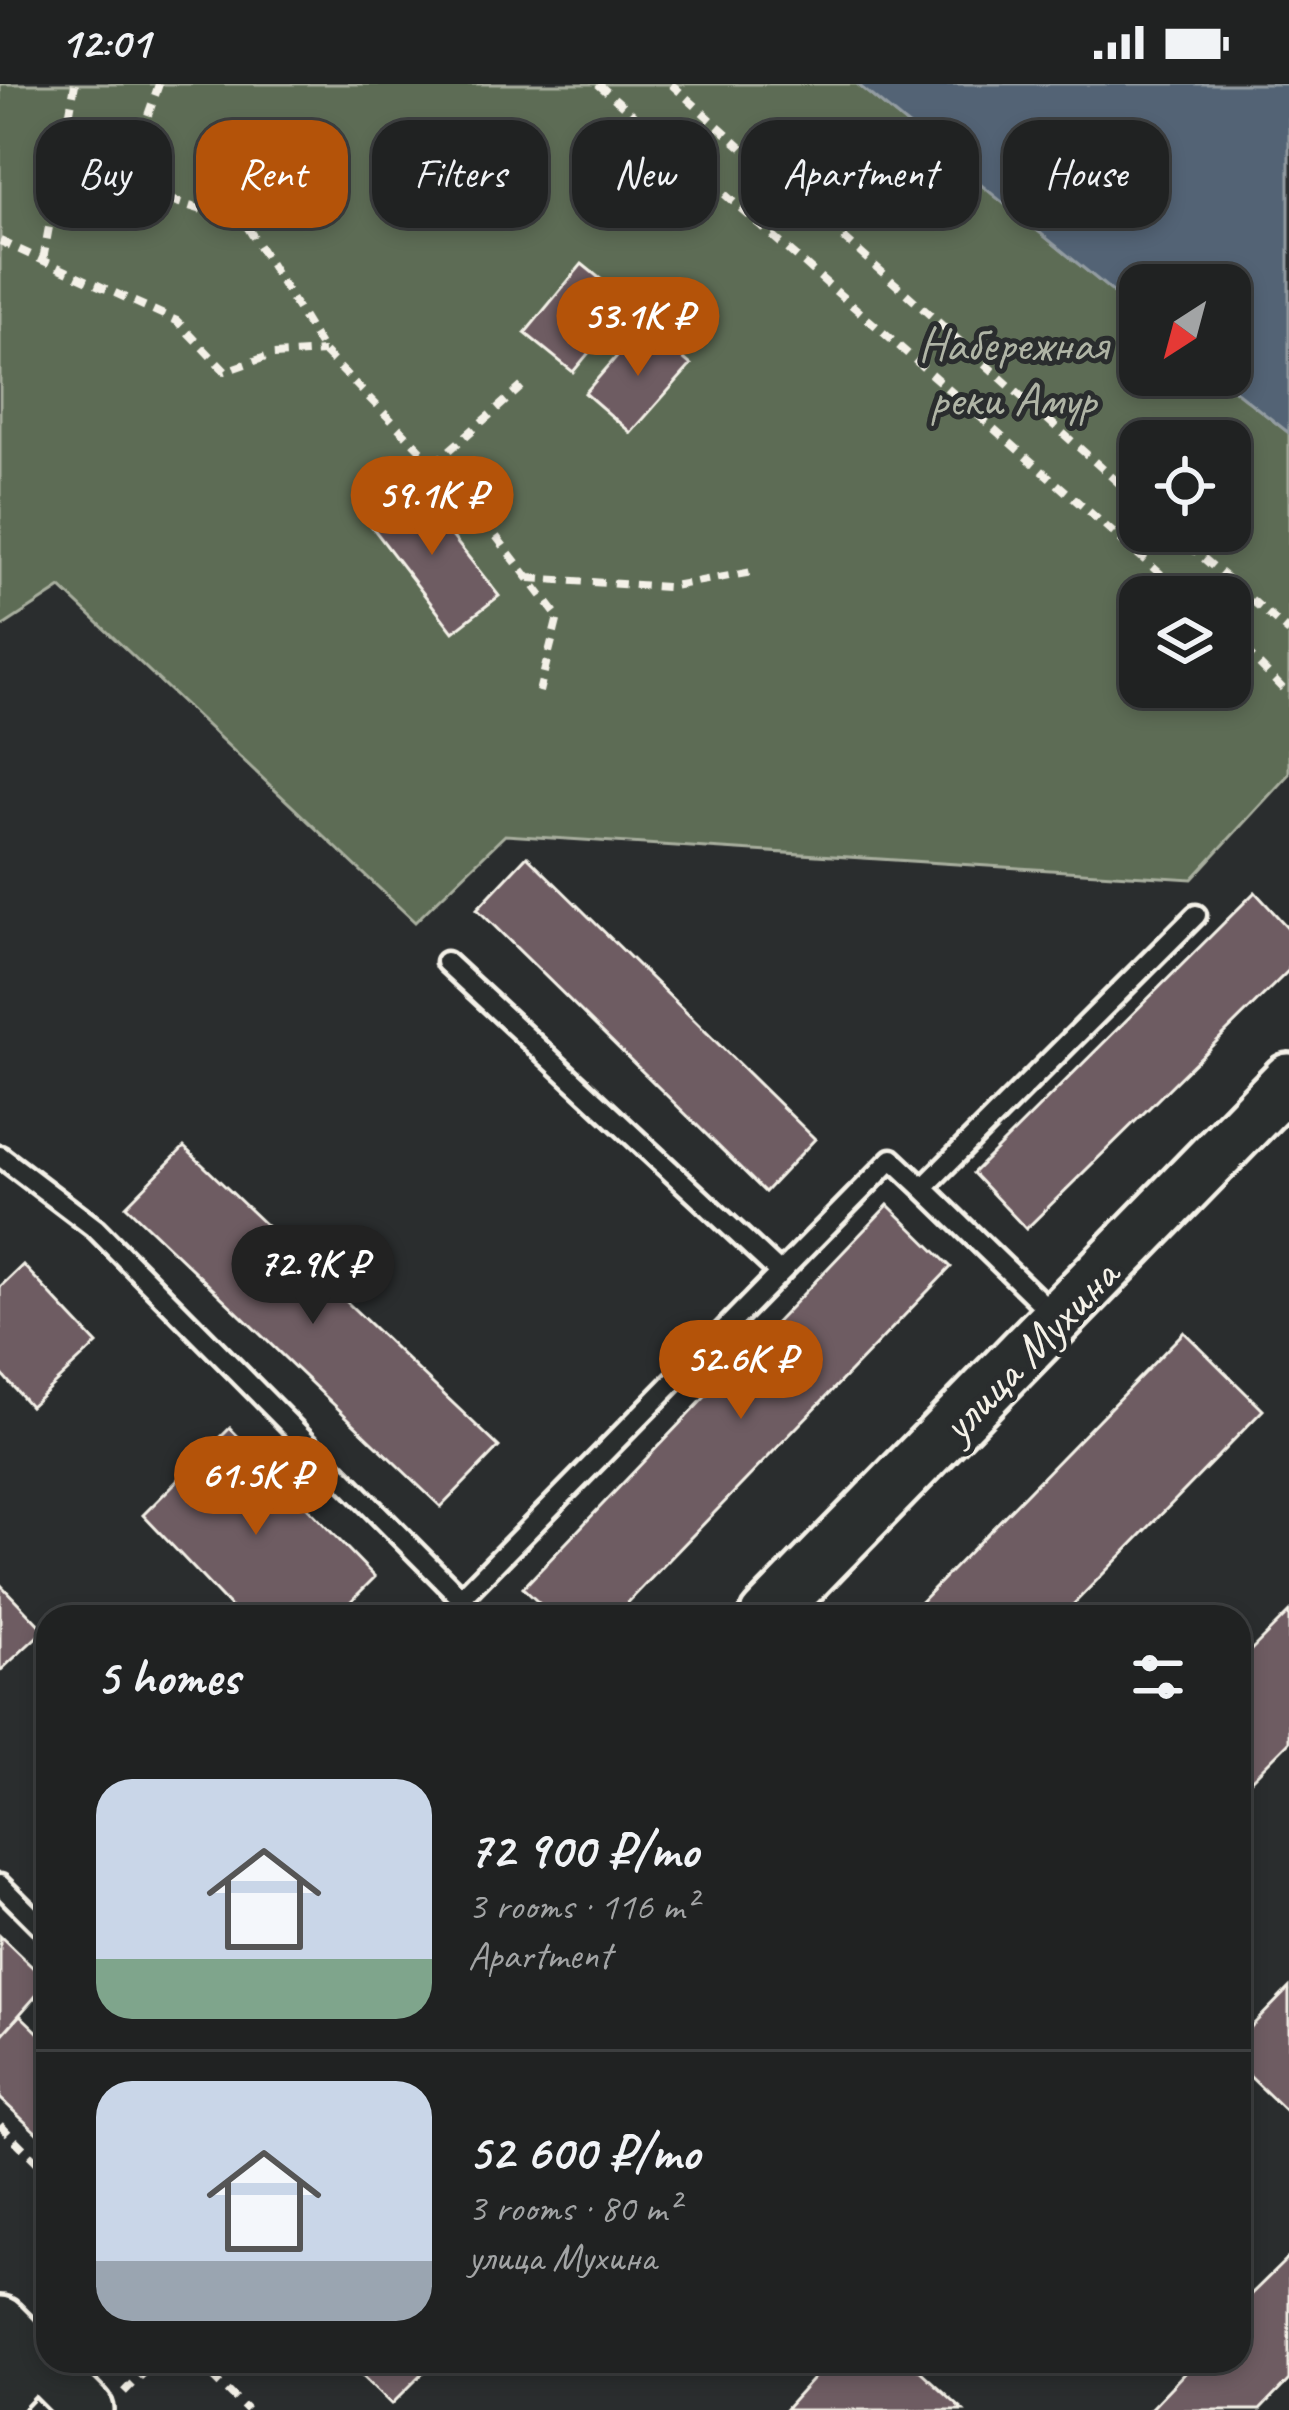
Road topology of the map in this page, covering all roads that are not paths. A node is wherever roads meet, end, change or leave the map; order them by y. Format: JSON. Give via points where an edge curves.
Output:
{"nodes":[{"id":1,"x":1196,"y":915,"type":"dead end"},
{"id":2,"x":446,"y":962,"type":"dead end"},
{"id":3,"x":1289,"y":1080,"type":"edge"},
{"id":4,"x":0,"y":1156,"type":"edge"},
{"id":5,"x":923,"y":1188,"type":"junction"},
{"id":6,"x":780,"y":1274,"type":"junction"},
{"id":7,"x":1059,"y":1320,"type":"junction"},
{"id":8,"x":460,"y":1598,"type":"junction"},
{"id":9,"x":467,"y":1605,"type":"edge"},
{"id":10,"x":778,"y":1605,"type":"edge"},
{"id":11,"x":0,"y":1885,"type":"edge"},
{"id":12,"x":36,"y":1921,"type":"edge"},
{"id":13,"x":28,"y":2342,"type":"edge"},
{"id":14,"x":68,"y":2373,"type":"edge"},
{"id":15,"x":0,"y":2394,"type":"edge"},
{"id":16,"x":105,"y":2402,"type":"edge"}],
"edges":[{"from":1,"to":5,"type":"lane"},
{"from":2,"to":6,"type":"lane"},
{"from":3,"to":7,"type":"street","name":"улица Мухина"},
{"from":4,"to":8,"type":"lane","via":[[96,1229]]},
{"from":5,"to":6,"type":"lane","via":[[892,1159]]},
{"from":5,"to":7,"type":"lane"},
{"from":6,"to":8,"type":"lane"},
{"from":7,"to":10,"type":"street","name":"улица Мухина"},
{"from":8,"to":9,"type":"lane"},
{"from":11,"to":12,"type":"lane"},
{"from":13,"to":15,"type":"street"},
{"from":14,"to":16,"type":"street"}]}
